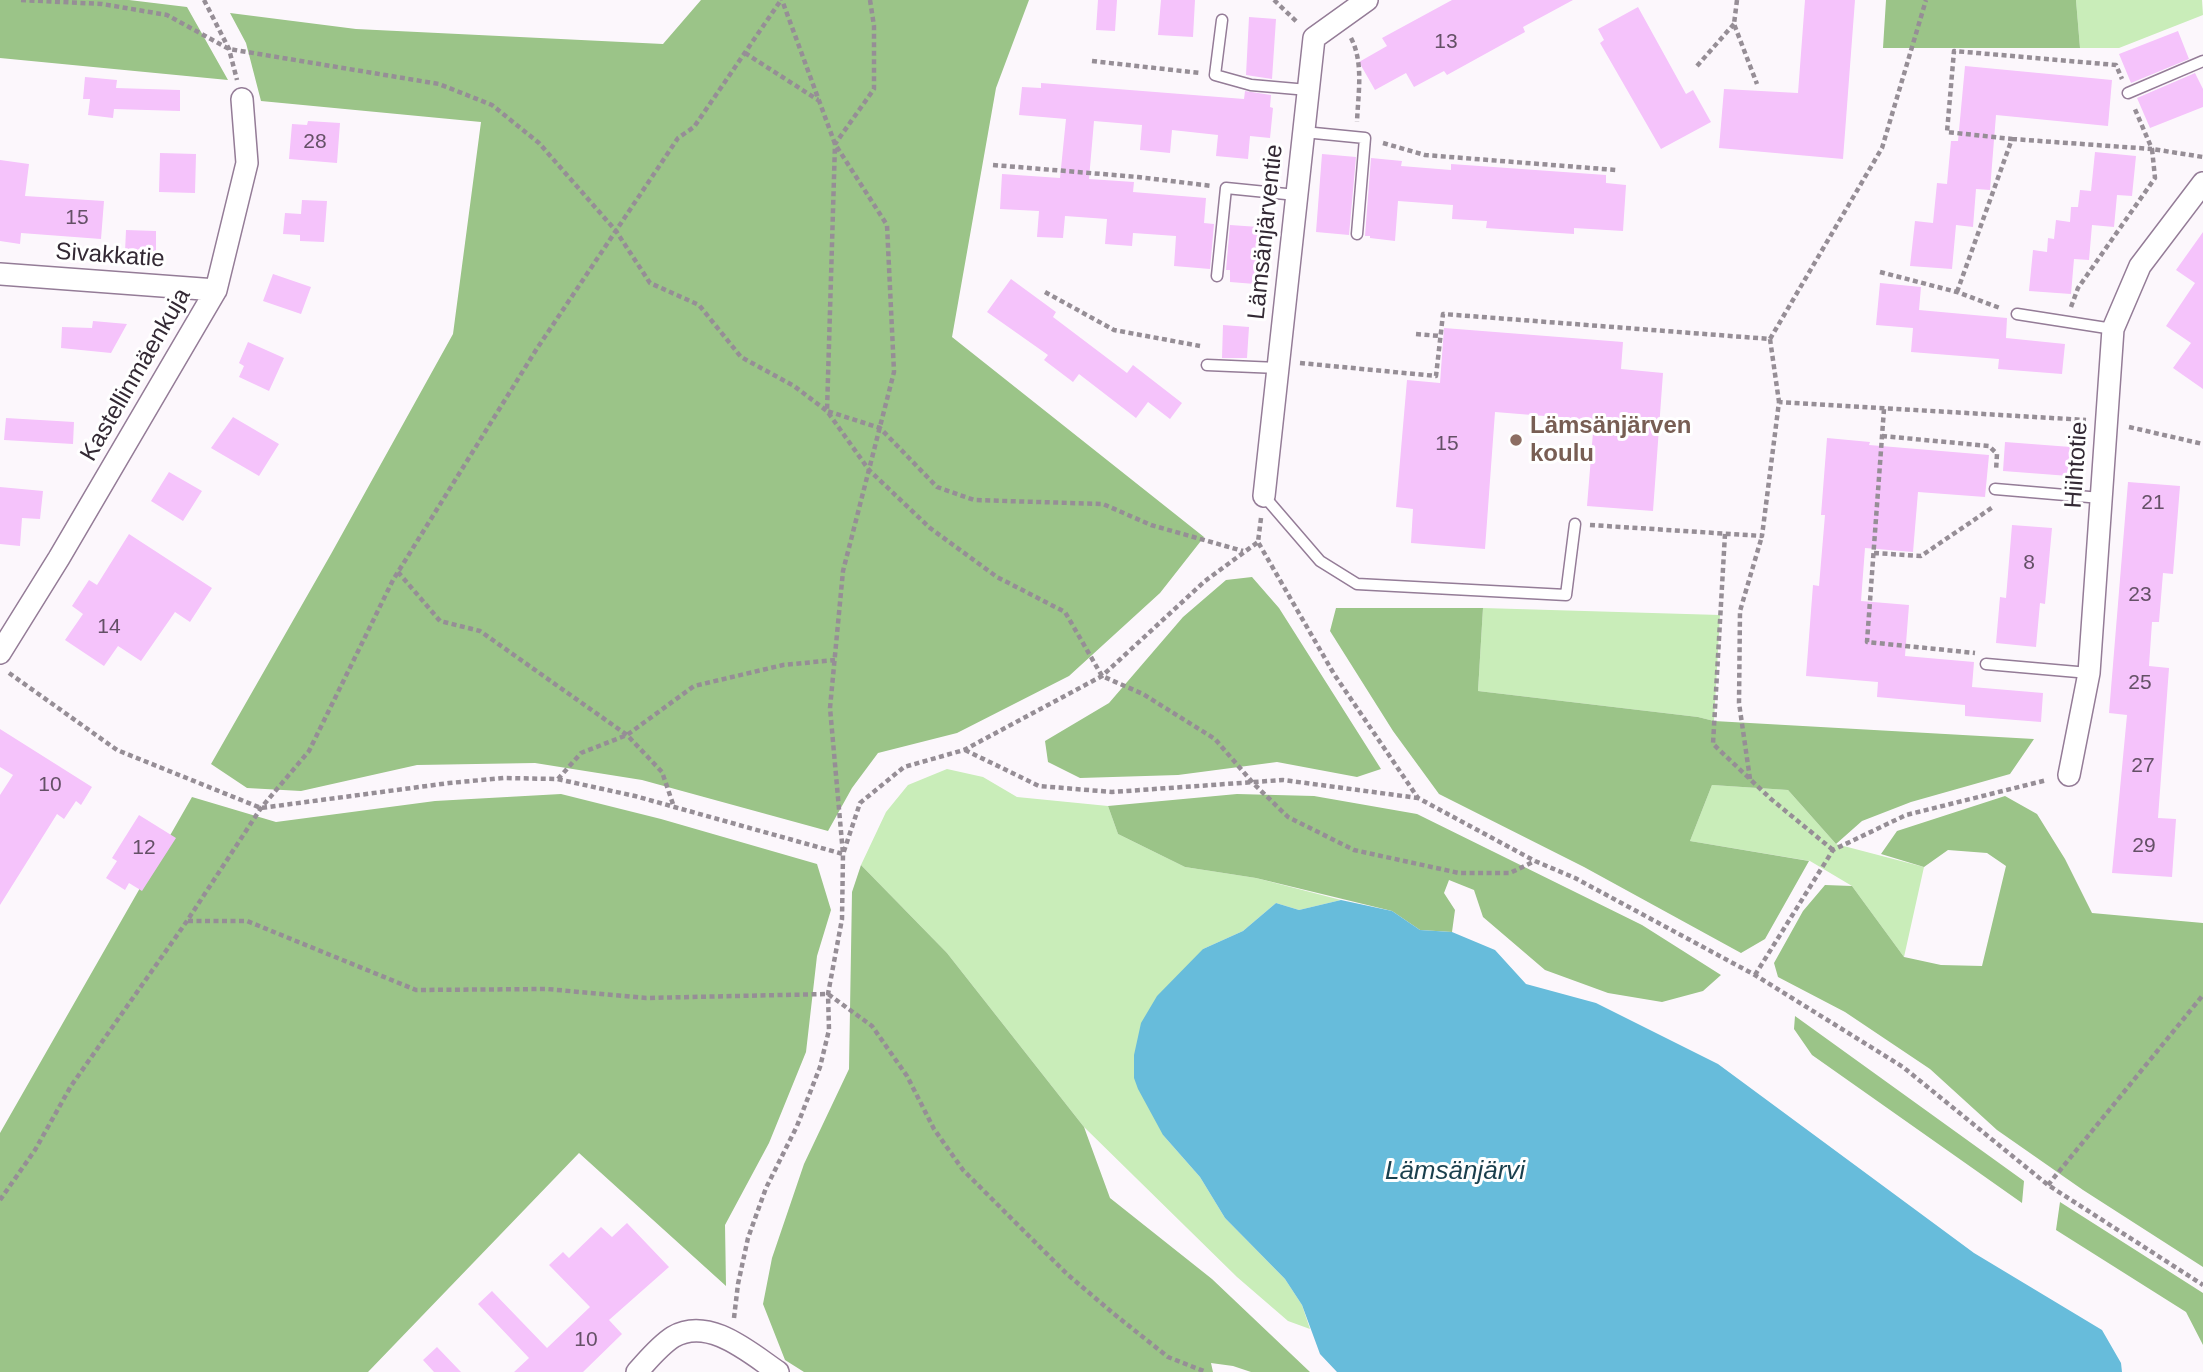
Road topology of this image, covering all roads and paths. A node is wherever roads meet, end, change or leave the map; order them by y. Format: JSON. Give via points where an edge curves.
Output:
{"nodes":[{"id":1,"x":21,"y":0,"type":"edge"},
{"id":2,"x":204,"y":0,"type":"edge"},
{"id":3,"x":782,"y":0,"type":"edge"},
{"id":4,"x":870,"y":0,"type":"edge"},
{"id":5,"x":1274,"y":0,"type":"edge"},
{"id":6,"x":1367,"y":0,"type":"edge"},
{"id":7,"x":1737,"y":0,"type":"edge"},
{"id":8,"x":1926,"y":0,"type":"edge"},
{"id":9,"x":1341,"y":19,"type":"junction"},
{"id":10,"x":1222,"y":20,"type":"dead end"},
{"id":11,"x":1734,"y":24,"type":"junction"},
{"id":12,"x":1314,"y":38,"type":"junction"},
{"id":13,"x":229,"y":49,"type":"junction"},
{"id":14,"x":745,"y":53,"type":"junction"},
{"id":15,"x":1092,"y":61,"type":"dead end"},
{"id":16,"x":2203,"y":61,"type":"edge"},
{"id":17,"x":1697,"y":66,"type":"dead end"},
{"id":18,"x":1214,"y":75,"type":"junction"},
{"id":19,"x":1757,"y":84,"type":"dead end"},
{"id":20,"x":1308,"y":90,"type":"junction"},
{"id":21,"x":2128,"y":93,"type":"junction"},
{"id":22,"x":242,"y":99,"type":"joint"},
{"id":23,"x":820,"y":102,"type":"junction"},
{"id":24,"x":1304,"y":132,"type":"junction"},
{"id":25,"x":1360,"y":137,"type":"junction"},
{"id":26,"x":2012,"y":139,"type":"junction"},
{"id":27,"x":835,"y":144,"type":"junction"},
{"id":28,"x":2152,"y":149,"type":"junction"},
{"id":29,"x":2203,"y":157,"type":"edge"},
{"id":30,"x":993,"y":165,"type":"dead end"},
{"id":31,"x":1616,"y":170,"type":"dead end"},
{"id":32,"x":2203,"y":183,"type":"edge"},
{"id":33,"x":1226,"y":188,"type":"junction"},
{"id":34,"x":1296,"y":195,"type":"junction"},
{"id":35,"x":617,"y":231,"type":"junction"},
{"id":36,"x":1357,"y":234,"type":"dead end"},
{"id":37,"x":1881,"y":272,"type":"dead end"},
{"id":38,"x":0,"y":274,"type":"edge"},
{"id":39,"x":1217,"y":276,"type":"dead end"},
{"id":40,"x":216,"y":290,"type":"junction"},
{"id":41,"x":1045,"y":292,"type":"dead end"},
{"id":42,"x":1958,"y":292,"type":"junction"},
{"id":43,"x":2017,"y":314,"type":"joint"},
{"id":44,"x":2066,"y":321,"type":"junction"},
{"id":45,"x":2113,"y":329,"type":"junction"},
{"id":46,"x":1416,"y":334,"type":"dead end"},
{"id":47,"x":1440,"y":336,"type":"junction"},
{"id":48,"x":1770,"y":339,"type":"junction"},
{"id":49,"x":1200,"y":346,"type":"dead end"},
{"id":50,"x":1207,"y":365,"type":"dead end"},
{"id":51,"x":1278,"y":365,"type":"junction"},
{"id":52,"x":1779,"y":402,"type":"junction"},
{"id":53,"x":1884,"y":409,"type":"junction"},
{"id":54,"x":827,"y":411,"type":"junction"},
{"id":55,"x":2107,"y":422,"type":"junction"},
{"id":56,"x":880,"y":428,"type":"junction"},
{"id":57,"x":1882,"y":436,"type":"junction"},
{"id":58,"x":2203,"y":444,"type":"edge"},
{"id":59,"x":869,"y":470,"type":"junction"},
{"id":60,"x":1995,"y":489,"type":"joint"},
{"id":61,"x":2017,"y":491,"type":"junction"},
{"id":62,"x":1264,"y":496,"type":"junction"},
{"id":63,"x":2101,"y":498,"type":"junction"},
{"id":64,"x":1575,"y":524,"type":"joint"},
{"id":65,"x":1725,"y":534,"type":"junction"},
{"id":66,"x":1762,"y":536,"type":"junction"},
{"id":67,"x":1258,"y":542,"type":"junction"},
{"id":68,"x":1245,"y":552,"type":"junction"},
{"id":69,"x":1874,"y":553,"type":"junction"},
{"id":70,"x":398,"y":572,"type":"junction"},
{"id":71,"x":0,"y":653,"type":"edge"},
{"id":72,"x":835,"y":660,"type":"junction"},
{"id":73,"x":1986,"y":664,"type":"joint"},
{"id":74,"x":0,"y":667,"type":"edge"},
{"id":75,"x":2089,"y":673,"type":"junction"},
{"id":76,"x":1102,"y":676,"type":"junction"},
{"id":77,"x":627,"y":735,"type":"junction"},
{"id":78,"x":964,"y":750,"type":"junction"},
{"id":79,"x":2069,"y":775,"type":"joint"},
{"id":80,"x":557,"y":779,"type":"junction"},
{"id":81,"x":1751,"y":779,"type":"junction"},
{"id":82,"x":1253,"y":783,"type":"junction"},
{"id":83,"x":1418,"y":798,"type":"junction"},
{"id":84,"x":675,"y":807,"type":"junction"},
{"id":85,"x":261,"y":808,"type":"junction"},
{"id":86,"x":1833,"y":850,"type":"junction"},
{"id":87,"x":843,"y":855,"type":"junction"},
{"id":88,"x":1535,"y":861,"type":"junction"},
{"id":89,"x":187,"y":921,"type":"junction"},
{"id":90,"x":1755,"y":975,"type":"junction"},
{"id":91,"x":828,"y":994,"type":"junction"},
{"id":92,"x":2203,"y":995,"type":"edge"},
{"id":93,"x":2048,"y":1185,"type":"junction"},
{"id":94,"x":0,"y":1200,"type":"edge"},
{"id":95,"x":2203,"y":1284,"type":"edge"},
{"id":96,"x":731,"y":1340,"type":"junction"},
{"id":97,"x":637,"y":1372,"type":"edge"},
{"id":98,"x":778,"y":1372,"type":"edge"},
{"id":99,"x":1206,"y":1372,"type":"edge"}],
"edges":[{"from":1,"to":13,"type":"path","via":[[102,4],[167,15]]},
{"from":2,"to":13,"type":"path"},
{"from":3,"to":14,"type":"path"},
{"from":3,"to":23,"type":"path"},
{"from":4,"to":27,"type":"path","via":[[874,89]]},
{"from":5,"to":12,"type":"path"},
{"from":6,"to":9,"type":"street"},
{"from":7,"to":11,"type":"path"},
{"from":8,"to":48,"type":"path","via":[[1882,148]]},
{"from":9,"to":12,"type":"street"},
{"from":9,"to":25,"type":"path","via":[[1357,50]]},
{"from":10,"to":18,"type":"lane"},
{"from":11,"to":17,"type":"path"},
{"from":11,"to":19,"type":"path"},
{"from":12,"to":20,"type":"street","name":"Lämsänjärventie"},
{"from":13,"to":22,"type":"path"},
{"from":13,"to":35,"type":"path","via":[[439,84],[492,105],[539,143]]},
{"from":14,"to":23,"type":"path"},
{"from":14,"to":35,"type":"path","via":[[694,127],[678,138]]},
{"from":15,"to":18,"type":"path"},
{"from":16,"to":21,"type":"lane"},
{"from":18,"to":20,"type":"lane","via":[[1251,85]]},
{"from":20,"to":24,"type":"street","name":"Lämsänjärventie"},
{"from":21,"to":26,"type":"path","via":[[2116,65],[1954,51],[1947,132]]},
{"from":21,"to":28,"type":"path"},
{"from":22,"to":40,"type":"street","name":"Kastellinmäenkuja","via":[[247,163]]},
{"from":23,"to":27,"type":"path"},
{"from":24,"to":25,"type":"lane"},
{"from":24,"to":34,"type":"street","name":"Lämsänjärventie"},
{"from":25,"to":31,"type":"path","via":[[1425,155]]},
{"from":25,"to":36,"type":"lane"},
{"from":26,"to":28,"type":"path"},
{"from":26,"to":42,"type":"path"},
{"from":27,"to":54,"type":"path"},
{"from":27,"to":56,"type":"path","via":[[887,225],[894,372]]},
{"from":28,"to":29,"type":"path"},
{"from":28,"to":44,"type":"path","via":[[2155,178],[2078,288]]},
{"from":30,"to":33,"type":"path"},
{"from":32,"to":45,"type":"street","name":"Hiihtotie","via":[[2140,266]]},
{"from":33,"to":34,"type":"lane"},
{"from":33,"to":39,"type":"lane"},
{"from":34,"to":51,"type":"street","name":"Lämsänjärventie"},
{"from":35,"to":54,"type":"path","via":[[650,283],[699,305],[741,357],[794,386]]},
{"from":35,"to":70,"type":"path","via":[[536,350]]},
{"from":37,"to":42,"type":"path"},
{"from":38,"to":40,"type":"street","name":"Sivakkatie"},
{"from":40,"to":71,"type":"street","name":"Kastellinmäenkuja"},
{"from":41,"to":49,"type":"path","via":[[1114,330]]},
{"from":42,"to":43,"type":"path"},
{"from":43,"to":44,"type":"lane"},
{"from":44,"to":45,"type":"lane"},
{"from":45,"to":55,"type":"street","name":"Hiihtotie"},
{"from":46,"to":47,"type":"path"},
{"from":47,"to":48,"type":"path","via":[[1443,314]]},
{"from":47,"to":51,"type":"path","via":[[1436,376]]},
{"from":48,"to":52,"type":"path"},
{"from":50,"to":51,"type":"lane"},
{"from":51,"to":62,"type":"street","name":"Lämsänjärventie"},
{"from":52,"to":53,"type":"path"},
{"from":52,"to":66,"type":"path"},
{"from":53,"to":55,"type":"path"},
{"from":53,"to":57,"type":"path"},
{"from":54,"to":56,"type":"path"},
{"from":54,"to":59,"type":"path"},
{"from":55,"to":58,"type":"path"},
{"from":55,"to":63,"type":"street","name":"Hiihtotie"},
{"from":56,"to":59,"type":"path"},
{"from":56,"to":68,"type":"path","via":[[937,487],[974,500],[1103,504],[1151,525]]},
{"from":57,"to":60,"type":"path","via":[[1989,446],[1997,454]]},
{"from":57,"to":69,"type":"path"},
{"from":59,"to":72,"type":"path","via":[[843,571]]},
{"from":59,"to":76,"type":"path","via":[[930,528],[997,577],[1065,612]]},
{"from":60,"to":61,"type":"lane"},
{"from":61,"to":63,"type":"lane"},
{"from":61,"to":69,"type":"path","via":[[1921,556]]},
{"from":62,"to":64,"type":"lane","via":[[1320,561],[1357,584],[1566,595]]},
{"from":62,"to":67,"type":"path"},
{"from":63,"to":75,"type":"street","name":"Hiihtotie"},
{"from":64,"to":65,"type":"path"},
{"from":65,"to":66,"type":"path"},
{"from":65,"to":81,"type":"path","via":[[1713,744]]},
{"from":66,"to":81,"type":"path","via":[[1740,611],[1739,704]]},
{"from":67,"to":68,"type":"path"},
{"from":67,"to":83,"type":"path","via":[[1334,674]]},
{"from":68,"to":76,"type":"path","via":[[1205,581]]},
{"from":69,"to":73,"type":"path","via":[[1867,642],[1984,654]]},
{"from":70,"to":77,"type":"path","via":[[440,621],[481,631]]},
{"from":70,"to":85,"type":"path","via":[[309,751]]},
{"from":72,"to":77,"type":"path","via":[[783,665],[694,686]]},
{"from":72,"to":87,"type":"path","via":[[830,708]]},
{"from":73,"to":75,"type":"lane"},
{"from":74,"to":85,"type":"path","via":[[117,750]]},
{"from":75,"to":79,"type":"street","name":"Hiihtotie"},
{"from":76,"to":78,"type":"path"},
{"from":76,"to":82,"type":"path","via":[[1143,694],[1215,739]]},
{"from":77,"to":80,"type":"path","via":[[581,753]]},
{"from":77,"to":84,"type":"path","via":[[662,772]]},
{"from":78,"to":82,"type":"path","via":[[1039,786],[1112,792]]},
{"from":78,"to":87,"type":"path","via":[[904,767],[860,803]]},
{"from":79,"to":86,"type":"path","via":[[1906,815]]},
{"from":80,"to":84,"type":"path"},
{"from":80,"to":85,"type":"path","via":[[449,783]]},
{"from":81,"to":86,"type":"path"},
{"from":82,"to":83,"type":"path","via":[[1283,780]]},
{"from":82,"to":88,"type":"path","via":[[1287,817],[1354,850],[1459,873],[1510,873]]},
{"from":83,"to":88,"type":"path"},
{"from":84,"to":87,"type":"path"},
{"from":85,"to":89,"type":"path"},
{"from":86,"to":90,"type":"path"},
{"from":87,"to":91,"type":"path","via":[[842,919]]},
{"from":88,"to":90,"type":"path"},
{"from":89,"to":91,"type":"path","via":[[247,921],[416,990],[547,989],[646,998]]},
{"from":89,"to":94,"type":"path","via":[[71,1086]]},
{"from":90,"to":93,"type":"path","via":[[1903,1067]]},
{"from":91,"to":96,"type":"path","via":[[829,1030],[820,1067],[748,1238]]},
{"from":91,"to":99,"type":"path","via":[[872,1026],[963,1170],[1114,1314],[1168,1357]]},
{"from":92,"to":93,"type":"path"},
{"from":93,"to":95,"type":"path"},
{"from":96,"to":97,"type":"street","via":[[709,1333],[676,1335]]},
{"from":96,"to":98,"type":"street"}]}
